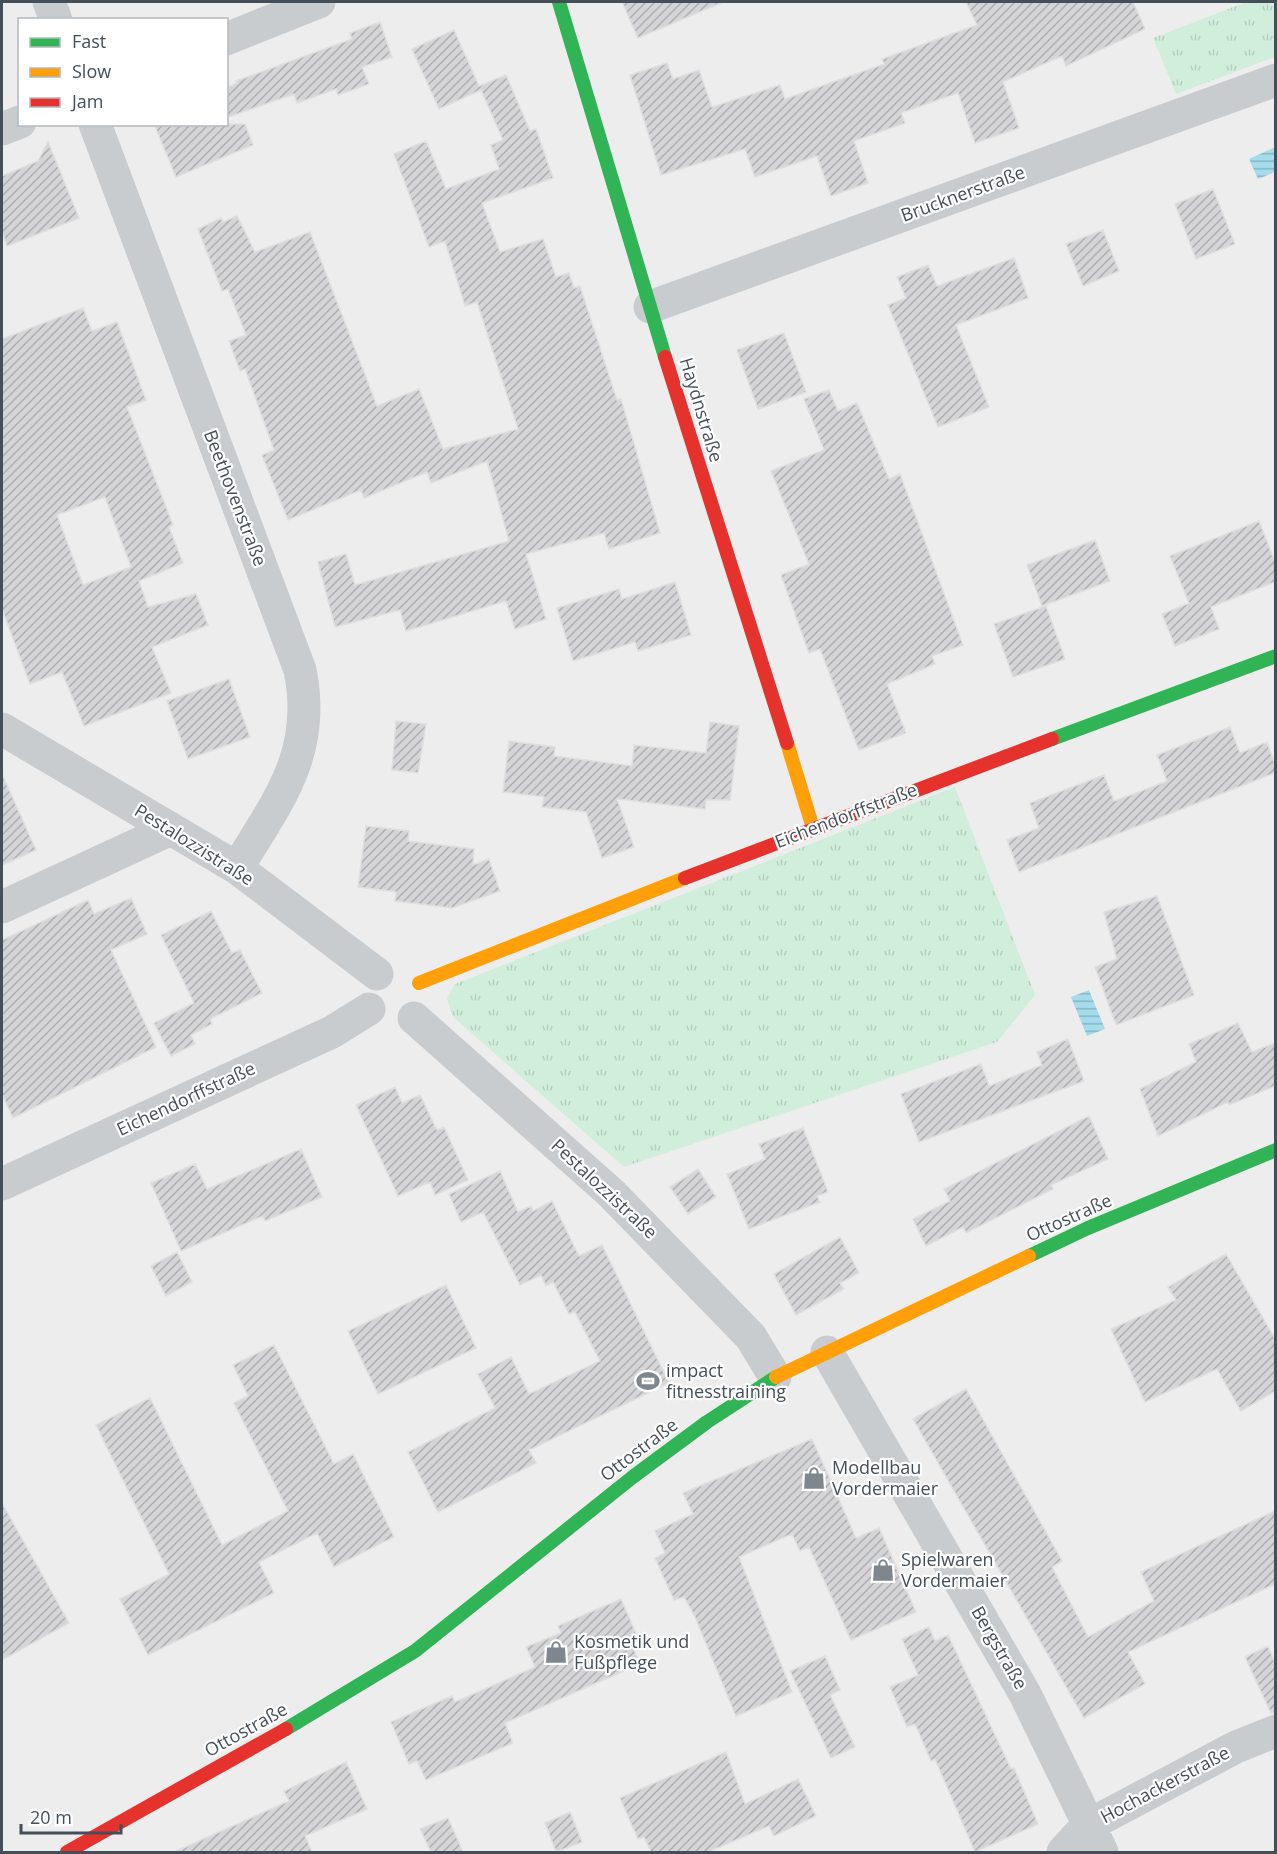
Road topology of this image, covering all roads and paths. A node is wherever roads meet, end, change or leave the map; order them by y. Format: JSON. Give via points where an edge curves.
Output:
{"nodes":[{"id":1,"x":49,"y":2,"type":"edge"},
{"id":2,"x":319,"y":2,"type":"edge"},
{"id":3,"x":559,"y":2,"type":"edge"},
{"id":4,"x":55,"y":18,"type":"edge"},
{"id":5,"x":228,"y":38,"type":"edge"},
{"id":6,"x":1275,"y":80,"type":"edge"},
{"id":7,"x":18,"y":123,"type":"edge"},
{"id":8,"x":96,"y":126,"type":"edge"},
{"id":9,"x":2,"y":129,"type":"edge"},
{"id":10,"x":650,"y":307,"type":"junction"},
{"id":11,"x":1275,"y":656,"type":"edge"},
{"id":12,"x":2,"y":729,"type":"edge"},
{"id":13,"x":813,"y":828,"type":"junction"},
{"id":14,"x":171,"y":829,"type":"junction"},
{"id":15,"x":237,"y":868,"type":"junction"},
{"id":16,"x":2,"y":907,"type":"edge"},
{"id":17,"x":377,"y":974,"type":"junction"},
{"id":18,"x":420,"y":983,"type":"junction"},
{"id":19,"x":369,"y":1009,"type":"junction"},
{"id":20,"x":414,"y":1018,"type":"junction"},
{"id":21,"x":1275,"y":1150,"type":"edge"},
{"id":22,"x":2,"y":1184,"type":"edge"},
{"id":23,"x":827,"y":1352,"type":"junction"},
{"id":24,"x":775,"y":1377,"type":"junction"},
{"id":25,"x":1275,"y":1731,"type":"edge"},
{"id":26,"x":1094,"y":1839,"type":"edge"},
{"id":27,"x":67,"y":1852,"type":"edge"},
{"id":28,"x":1063,"y":1852,"type":"edge"}],
"edges":[{"from":1,"to":4,"type":"street"},
{"from":2,"to":5,"type":"street"},
{"from":3,"to":10,"type":"street","name":"Haydnstraße"},
{"from":6,"to":10,"type":"street","name":"Brucknerstraße"},
{"from":7,"to":9,"type":"street"},
{"from":8,"to":15,"type":"street","name":"Beethovenstraße","via":[[300,670],[305,725],[291,775]]},
{"from":10,"to":13,"type":"street","name":"Haydnstraße"},
{"from":11,"to":13,"type":"street","name":"Eichendorffstraße"},
{"from":12,"to":14,"type":"street","name":"Pestalozzistraße"},
{"from":13,"to":18,"type":"street","name":"Eichendorffstraße"},
{"from":14,"to":15,"type":"street","name":"Pestalozzistraße"},
{"from":14,"to":16,"type":"street"},
{"from":15,"to":17,"type":"street","name":"Pestalozzistraße"},
{"from":17,"to":18,"type":"street","via":[[393,968],[408,972]]},
{"from":17,"to":19,"type":"street","via":[[366,996]]},
{"from":18,"to":20,"type":"street","via":[[422,1001]]},
{"from":19,"to":20,"type":"street","via":[[381,1022],[398,1025]]},
{"from":19,"to":22,"type":"street","name":"Eichendorffstraße","via":[[332,1032]]},
{"from":20,"to":24,"type":"street","name":"Pestalozzistraße","via":[[611,1193],[751,1336]]},
{"from":21,"to":23,"type":"street","name":"Ottostraße","via":[[1088,1228]]},
{"from":23,"to":24,"type":"street","name":"Ottostraße"},
{"from":23,"to":26,"type":"street","name":"Bergstraße","via":[[1025,1694]]},
{"from":24,"to":27,"type":"street","name":"Ottostraße","via":[[634,1476],[415,1652],[335,1702]]},
{"from":25,"to":26,"type":"street","name":"Hochackerstraße","via":[[1236,1747]]},
{"from":26,"to":28,"type":"street","name":"Hochackerstraße"}]}
